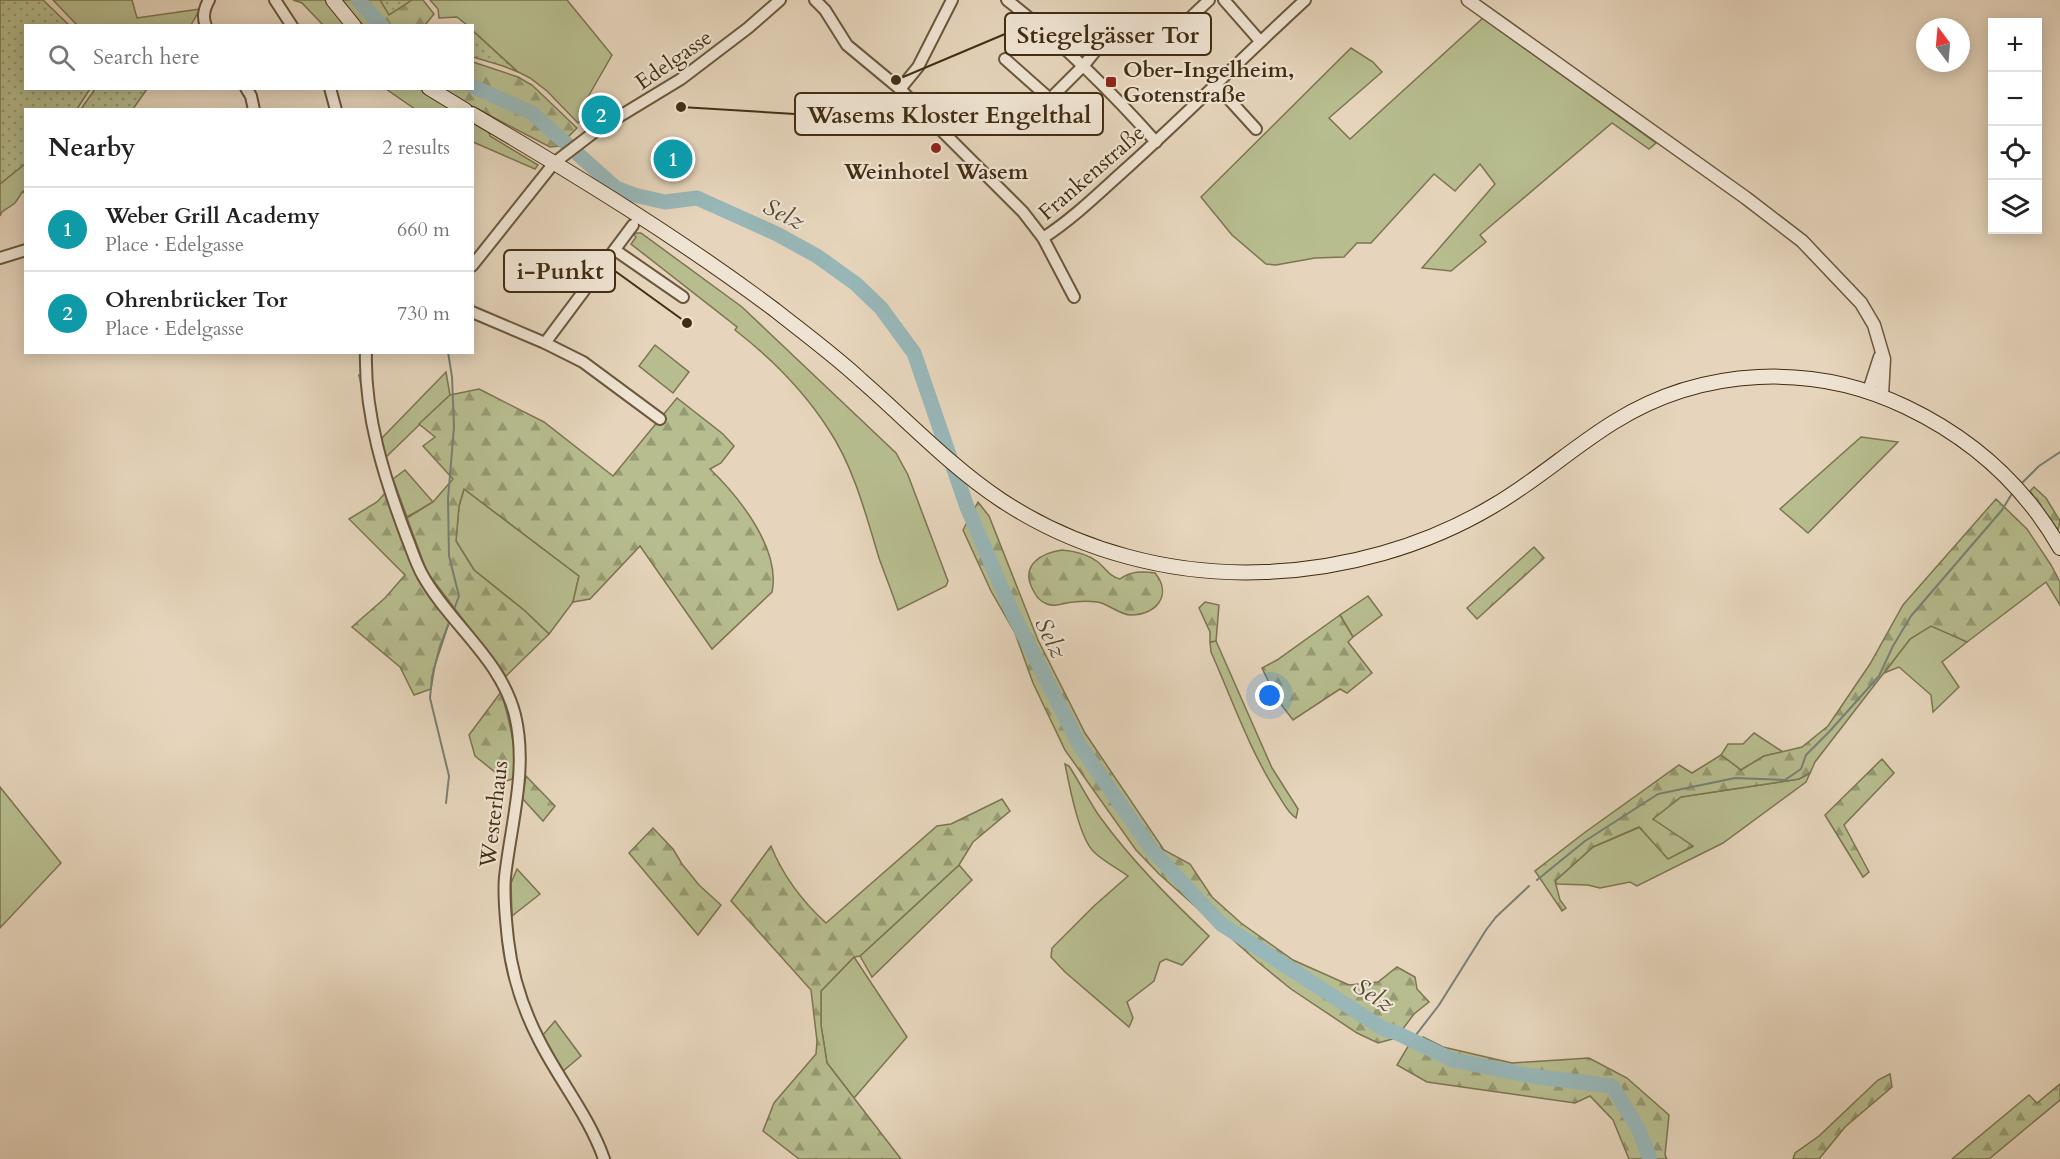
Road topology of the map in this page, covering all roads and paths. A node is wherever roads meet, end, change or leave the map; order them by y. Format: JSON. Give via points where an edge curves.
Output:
{"nodes":[{"id":1,"x":209,"y":0,"type":"edge"},
{"id":2,"x":275,"y":0,"type":"edge"},
{"id":3,"x":333,"y":0,"type":"edge"},
{"id":4,"x":780,"y":0,"type":"edge"},
{"id":5,"x":815,"y":0,"type":"edge"},
{"id":6,"x":952,"y":0,"type":"edge"},
{"id":7,"x":1007,"y":0,"type":"edge"},
{"id":8,"x":1209,"y":0,"type":"edge"},
{"id":9,"x":1224,"y":0,"type":"edge"},
{"id":10,"x":1305,"y":0,"type":"edge"},
{"id":11,"x":1468,"y":0,"type":"edge"},
{"id":12,"x":1190,"y":18,"type":"dead end"},
{"id":13,"x":202,"y":24,"type":"edge"},
{"id":14,"x":291,"y":24,"type":"edge"},
{"id":15,"x":352,"y":24,"type":"edge"},
{"id":16,"x":1113,"y":29,"type":"dead end"},
{"id":17,"x":1260,"y":41,"type":"junction"},
{"id":18,"x":1005,"y":59,"type":"dead end"},
{"id":19,"x":1083,"y":65,"type":"junction"},
{"id":20,"x":1216,"y":85,"type":"junction"},
{"id":21,"x":900,"y":89,"type":"junction"},
{"id":22,"x":247,"y":90,"type":"edge"},
{"id":23,"x":331,"y":90,"type":"edge"},
{"id":24,"x":432,"y":90,"type":"edge"},
{"id":25,"x":1050,"y":99,"type":"junction"},
{"id":26,"x":254,"y":108,"type":"edge"},
{"id":27,"x":335,"y":108,"type":"edge"},
{"id":28,"x":462,"y":108,"type":"edge"},
{"id":29,"x":474,"y":115,"type":"edge"},
{"id":30,"x":1069,"y":125,"type":"dead end"},
{"id":31,"x":1256,"y":129,"type":"dead end"},
{"id":32,"x":1156,"y":142,"type":"junction"},
{"id":33,"x":554,"y":164,"type":"junction"},
{"id":34,"x":633,"y":225,"type":"dead end"},
{"id":35,"x":1043,"y":238,"type":"junction"},
{"id":36,"x":615,"y":250,"type":"junction"},
{"id":37,"x":24,"y":251,"type":"edge"},
{"id":38,"x":0,"y":258,"type":"edge"},
{"id":39,"x":474,"y":264,"type":"edge"},
{"id":40,"x":683,"y":297,"type":"dead end"},
{"id":41,"x":1074,"y":297,"type":"dead end"},
{"id":42,"x":474,"y":313,"type":"edge"},
{"id":43,"x":545,"y":343,"type":"junction"},
{"id":44,"x":366,"y":354,"type":"edge"},
{"id":45,"x":1875,"y":393,"type":"junction"},
{"id":46,"x":660,"y":419,"type":"dead end"},
{"id":47,"x":2060,"y":548,"type":"edge"},
{"id":48,"x":604,"y":1159,"type":"edge"}],
"edges":[{"from":1,"to":13,"type":"street"},
{"from":2,"to":14,"type":"street"},
{"from":3,"to":15,"type":"main road"},
{"from":4,"to":33,"type":"street","name":"Edelgasse","via":[[681,79],[584,139]]},
{"from":5,"to":21,"type":"street","via":[[847,45]]},
{"from":6,"to":21,"type":"street","via":[[918,67]]},
{"from":7,"to":19,"type":"street"},
{"from":8,"to":12,"type":"street"},
{"from":9,"to":17,"type":"street"},
{"from":10,"to":17,"type":"street","name":"Frankenstraße"},
{"from":11,"to":45,"type":"street","via":[[1802,241],[1861,303],[1879,338],[1881,353]]},
{"from":16,"to":19,"type":"street"},
{"from":17,"to":20,"type":"street","name":"Frankenstraße"},
{"from":18,"to":25,"type":"street"},
{"from":19,"to":25,"type":"street"},
{"from":19,"to":32,"type":"street"},
{"from":20,"to":31,"type":"street"},
{"from":20,"to":32,"type":"street","name":"Frankenstraße"},
{"from":21,"to":35,"type":"street","via":[[1023,212]]},
{"from":22,"to":26,"type":"street"},
{"from":23,"to":27,"type":"street"},
{"from":24,"to":28,"type":"main road"},
{"from":25,"to":30,"type":"street"},
{"from":29,"to":33,"type":"main road"},
{"from":32,"to":35,"type":"street","name":"Frankenstraße","via":[[1066,223]]},
{"from":33,"to":39,"type":"street","name":"Edelgasse"},
{"from":33,"to":45,"type":"main road","via":[[743,286],[837,359],[996,497],[1080,541],[1123,556],[1189,569],[1242,573],[1315,568],[1419,541],[1493,507],[1625,415],[1692,387],[1730,379],[1788,376],[1836,382]]},
{"from":34,"to":36,"type":"street"},
{"from":35,"to":41,"type":"street"},
{"from":36,"to":40,"type":"street"},
{"from":36,"to":43,"type":"street"},
{"from":37,"to":38,"type":"street"},
{"from":42,"to":43,"type":"street"},
{"from":43,"to":46,"type":"street","via":[[583,362]]},
{"from":44,"to":48,"type":"street","name":"Westerhaus","via":[[380,456],[422,575],[477,644],[502,684],[514,714],[520,748],[518,794],[505,883],[508,942],[518,992],[539,1041]]},
{"from":45,"to":47,"type":"main road","via":[[1950,430],[1977,450],[2029,502]]}]}
